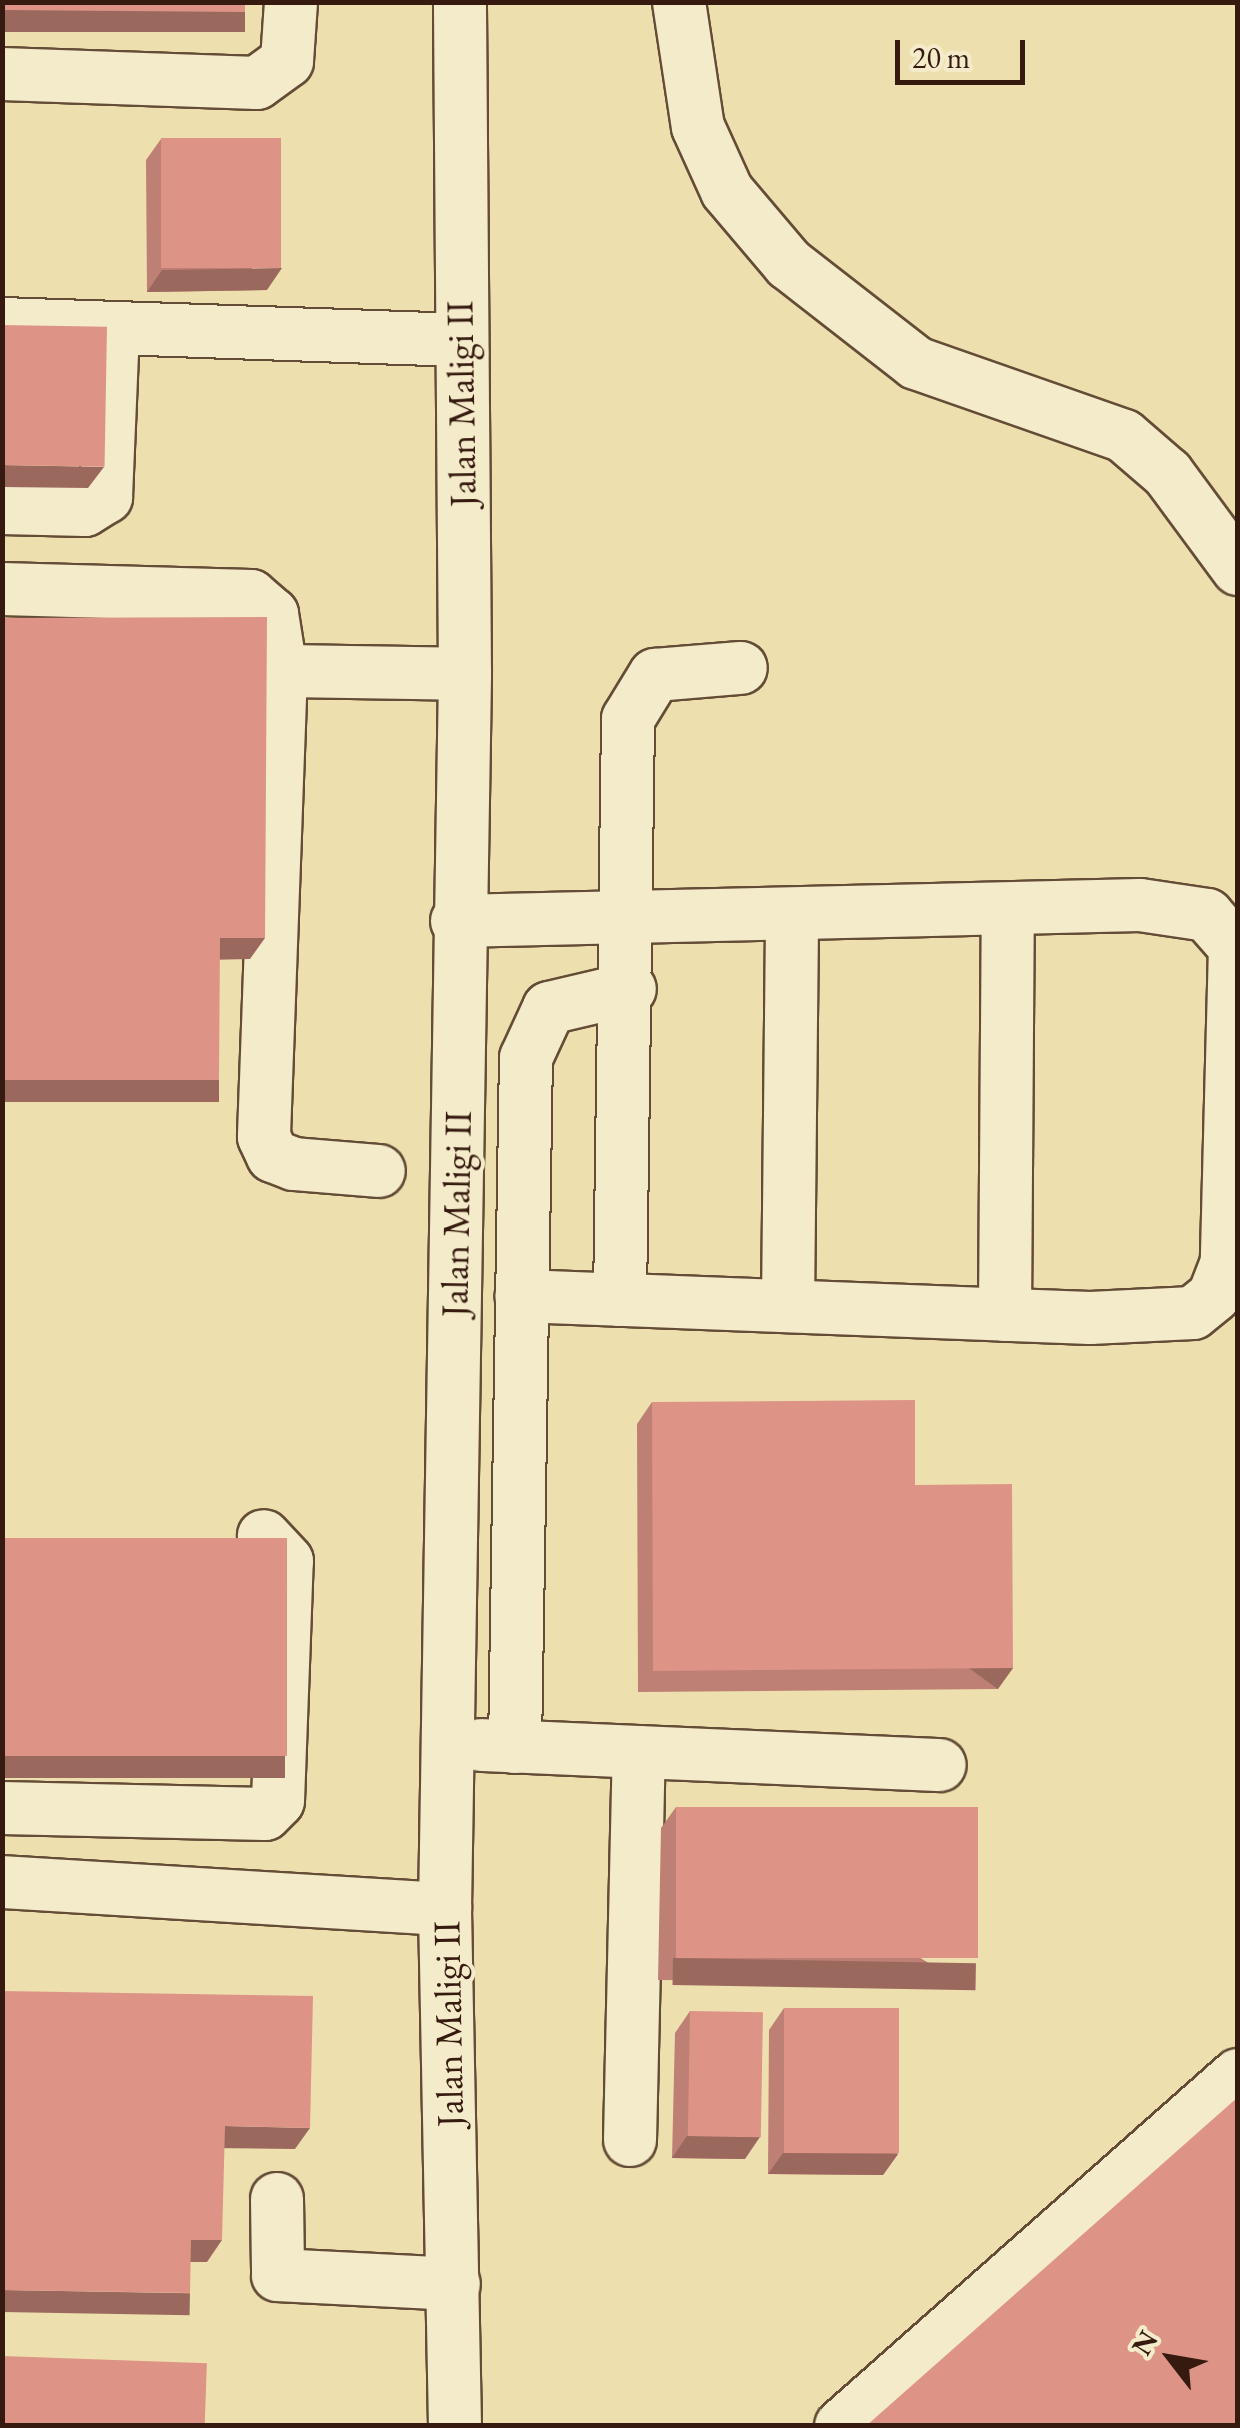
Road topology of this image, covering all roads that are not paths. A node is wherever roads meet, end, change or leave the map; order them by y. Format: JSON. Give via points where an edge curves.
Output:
{"nodes":[{"id":1,"x":291,"y":2,"type":"edge"},
{"id":2,"x":460,"y":2,"type":"edge"},
{"id":3,"x":678,"y":2,"type":"edge"},
{"id":4,"x":2,"y":74,"type":"edge"},
{"id":5,"x":2,"y":324,"type":"edge"},
{"id":6,"x":113,"y":332,"type":"junction"},
{"id":7,"x":459,"y":340,"type":"junction"},
{"id":8,"x":2,"y":508,"type":"edge"},
{"id":9,"x":1238,"y":568,"type":"edge"},
{"id":10,"x":2,"y":589,"type":"edge"},
{"id":11,"x":740,"y":668,"type":"dead end"},
{"id":12,"x":281,"y":671,"type":"junction"},
{"id":13,"x":466,"y":674,"type":"junction"},
{"id":14,"x":1008,"y":910,"type":"junction"},
{"id":15,"x":792,"y":914,"type":"junction"},
{"id":16,"x":632,"y":920,"type":"junction"},
{"id":17,"x":457,"y":921,"type":"junction"},
{"id":18,"x":1236,"y":948,"type":"edge"},
{"id":19,"x":630,"y":990,"type":"junction"},
{"id":20,"x":1235,"y":1009,"type":"edge"},
{"id":21,"x":1233,"y":1087,"type":"edge"},
{"id":22,"x":379,"y":1171,"type":"dead end"},
{"id":23,"x":1235,"y":1172,"type":"edge"},
{"id":24,"x":522,"y":1296,"type":"junction"},
{"id":25,"x":620,"y":1300,"type":"junction"},
{"id":26,"x":788,"y":1306,"type":"junction"},
{"id":27,"x":1005,"y":1315,"type":"junction"},
{"id":28,"x":264,"y":1536,"type":"edge"},
{"id":29,"x":446,"y":1743,"type":"junction"},
{"id":30,"x":515,"y":1747,"type":"junction"},
{"id":31,"x":639,"y":1752,"type":"junction"},
{"id":32,"x":940,"y":1765,"type":"dead end"},
{"id":33,"x":2,"y":1808,"type":"edge"},
{"id":34,"x":2,"y":1882,"type":"edge"},
{"id":35,"x":445,"y":1909,"type":"junction"},
{"id":36,"x":1238,"y":2074,"type":"edge"},
{"id":37,"x":630,"y":2140,"type":"dead end"},
{"id":38,"x":278,"y":2199,"type":"dead end"},
{"id":39,"x":454,"y":2284,"type":"junction"},
{"id":40,"x":455,"y":2426,"type":"edge"},
{"id":41,"x":841,"y":2426,"type":"edge"}],
"edges":[{"from":1,"to":4,"type":"street","via":[[287,60],[257,82]]},
{"from":2,"to":7,"type":"street","name":"Jalan Maligi II"},
{"from":3,"to":9,"type":"street","via":[[698,127],[728,191],[789,264],[916,362],[1124,436],[1168,474]]},
{"from":5,"to":6,"type":"street"},
{"from":6,"to":7,"type":"street"},
{"from":6,"to":8,"type":"street","via":[[106,498],[85,510]]},
{"from":7,"to":13,"type":"street","name":"Jalan Maligi II"},
{"from":10,"to":12,"type":"street","via":[[251,596],[272,614]]},
{"from":11,"to":16,"type":"street","via":[[655,675],[635,704]]},
{"from":12,"to":13,"type":"street"},
{"from":12,"to":22,"type":"street","via":[[264,1138],[273,1156],[294,1164]]},
{"from":13,"to":17,"type":"street","name":"Jalan Maligi II"},
{"from":14,"to":15,"type":"street"},
{"from":14,"to":18,"type":"street","via":[[1186,910],[1224,924]]},
{"from":14,"to":27,"type":"street"},
{"from":15,"to":16,"type":"street"},
{"from":15,"to":26,"type":"street"},
{"from":16,"to":17,"type":"street"},
{"from":16,"to":19,"type":"street"},
{"from":17,"to":29,"type":"street","name":"Jalan Maligi II"},
{"from":18,"to":20,"type":"street"},
{"from":19,"to":24,"type":"street","via":[[549,1008],[535,1029],[526,1058]]},
{"from":19,"to":25,"type":"street"},
{"from":20,"to":21,"type":"street"},
{"from":21,"to":23,"type":"street"},
{"from":23,"to":27,"type":"street","via":[[1224,1280],[1205,1307],[1156,1320]]},
{"from":24,"to":25,"type":"street"},
{"from":24,"to":30,"type":"street"},
{"from":25,"to":26,"type":"street"},
{"from":26,"to":27,"type":"street"},
{"from":28,"to":33,"type":"street","via":[[287,1561],[278,1801],[265,1814]]},
{"from":29,"to":30,"type":"street"},
{"from":29,"to":35,"type":"street","name":"Jalan Maligi II"},
{"from":30,"to":31,"type":"street"},
{"from":31,"to":32,"type":"street"},
{"from":31,"to":37,"type":"street"},
{"from":34,"to":35,"type":"street"},
{"from":35,"to":39,"type":"street","name":"Jalan Maligi II"},
{"from":36,"to":41,"type":"street"},
{"from":38,"to":39,"type":"street","via":[[278,2275]]},
{"from":39,"to":40,"type":"street","name":"Jalan Maligi II"}]}
